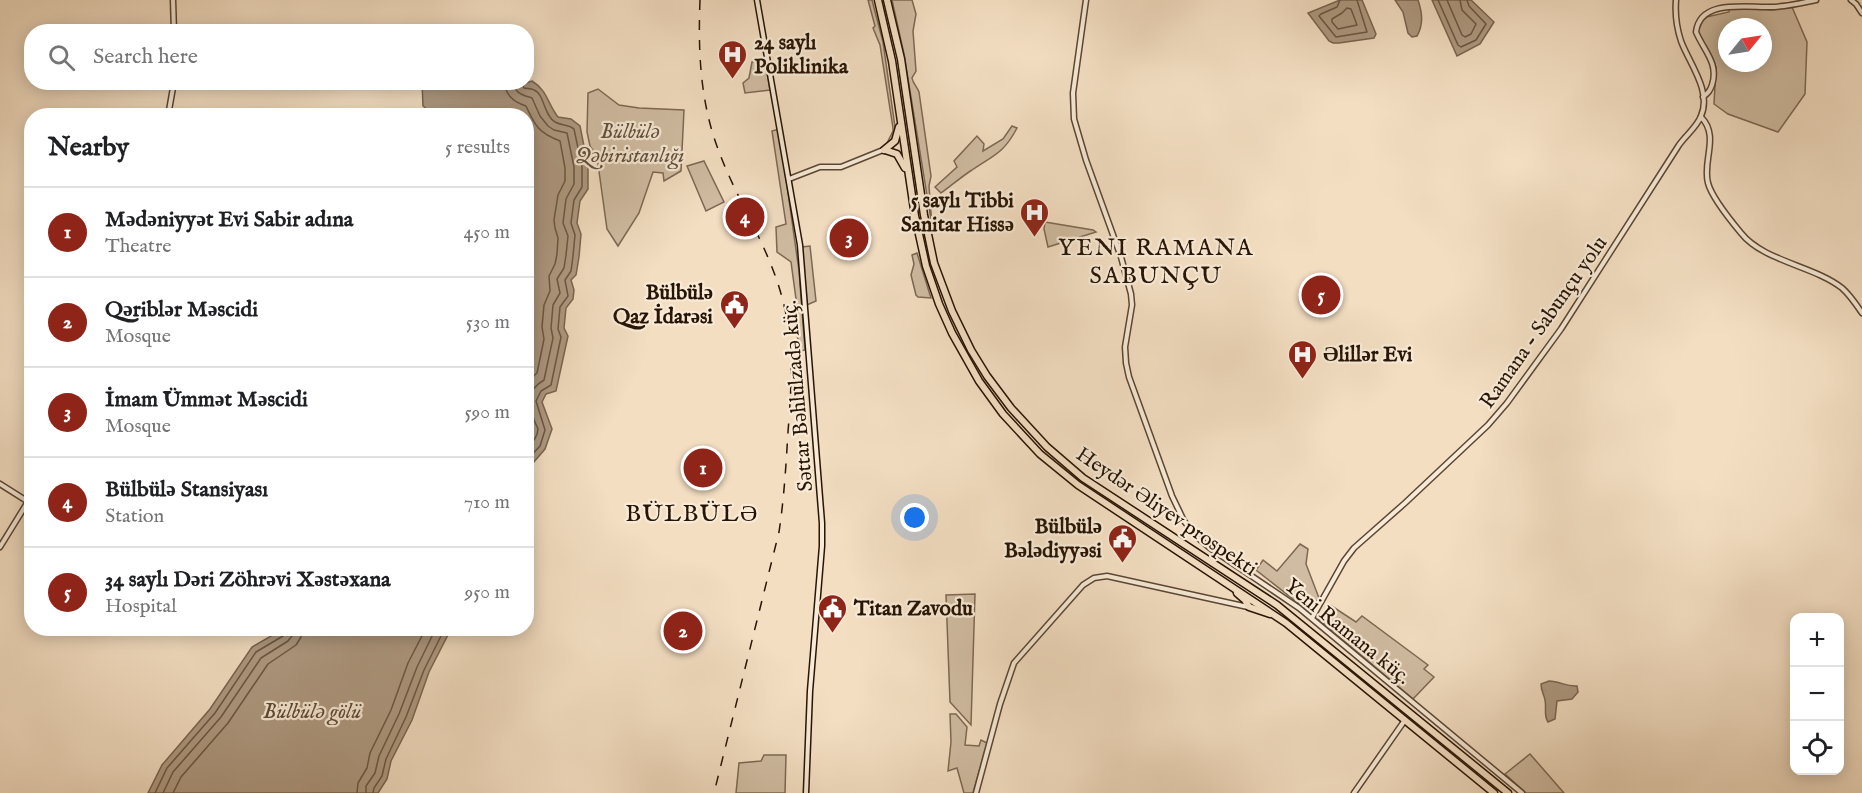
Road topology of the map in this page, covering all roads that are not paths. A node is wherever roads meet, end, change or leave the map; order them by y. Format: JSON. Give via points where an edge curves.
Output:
{"nodes":[{"id":1,"x":173,"y":0,"type":"edge"},
{"id":2,"x":757,"y":0,"type":"edge"},
{"id":3,"x":878,"y":0,"type":"edge"},
{"id":4,"x":887,"y":0,"type":"edge"},
{"id":5,"x":1086,"y":0,"type":"edge"},
{"id":6,"x":1676,"y":0,"type":"edge"},
{"id":7,"x":1816,"y":0,"type":"edge"},
{"id":8,"x":1851,"y":0,"type":"edge"},
{"id":9,"x":1724,"y":2,"type":"dead end"},
{"id":10,"x":1707,"y":6,"type":"dead end"},
{"id":11,"x":1862,"y":13,"type":"edge"},
{"id":12,"x":174,"y":24,"type":"edge"},
{"id":13,"x":173,"y":90,"type":"edge"},
{"id":14,"x":1703,"y":97,"type":"junction"},
{"id":15,"x":897,"y":102,"type":"junction"},
{"id":16,"x":169,"y":108,"type":"edge"},
{"id":17,"x":1701,"y":117,"type":"junction"},
{"id":18,"x":884,"y":150,"type":"junction"},
{"id":19,"x":789,"y":179,"type":"junction"},
{"id":20,"x":910,"y":184,"type":"junction"},
{"id":21,"x":1862,"y":313,"type":"edge"},
{"id":22,"x":0,"y":484,"type":"edge"},
{"id":23,"x":24,"y":499,"type":"edge"},
{"id":24,"x":24,"y":508,"type":"edge"},
{"id":25,"x":0,"y":548,"type":"edge"},
{"id":26,"x":1214,"y":574,"type":"junction"},
{"id":27,"x":1249,"y":607,"type":"junction"},
{"id":28,"x":1311,"y":618,"type":"junction"},
{"id":29,"x":1286,"y":623,"type":"junction"},
{"id":30,"x":1405,"y":720,"type":"junction"},
{"id":31,"x":806,"y":793,"type":"edge"},
{"id":32,"x":976,"y":793,"type":"edge"},
{"id":33,"x":1354,"y":793,"type":"edge"},
{"id":34,"x":1494,"y":793,"type":"edge"},
{"id":35,"x":1508,"y":793,"type":"edge"},
{"id":36,"x":1522,"y":793,"type":"edge"}],
"edges":[{"from":1,"to":12,"type":"street"},
{"from":2,"to":19,"type":"street","name":"Səttar Bəhlulzadə küç."},
{"from":3,"to":15,"type":"highway","name":"Heydər Əliyev prospekti"},
{"from":4,"to":35,"type":"highway","name":"Heydər Əliyev prospekti","via":[[901,59],[934,263],[971,351],[1011,408],[1083,478],[1277,605]]},
{"from":5,"to":28,"type":"street","name":"Yeni Ramana küç.","via":[[1073,93],[1074,119],[1129,285],[1132,303],[1125,347],[1127,368],[1164,477],[1180,513],[1198,538]]},
{"from":6,"to":14,"type":"street","via":[[1679,34]]},
{"from":7,"to":9,"type":"street","via":[[1785,7]]},
{"from":8,"to":11,"type":"street"},
{"from":10,"to":14,"type":"street","via":[[1696,32],[1712,60],[1714,76],[1710,91]]},
{"from":13,"to":16,"type":"street"},
{"from":14,"to":17,"type":"street"},
{"from":15,"to":18,"type":"highway","via":[[897,137]]},
{"from":15,"to":20,"type":"highway","name":"Heydər Əliyev prospekti"},
{"from":17,"to":21,"type":"street","via":[[1710,133],[1708,183],[1743,236],[1758,248],[1836,284]]},
{"from":17,"to":28,"type":"street","name":"Ramana - Sabunçu yolu","via":[[1520,386],[1488,425],[1354,548]]},
{"from":18,"to":19,"type":"street","via":[[841,167],[820,167]]},
{"from":18,"to":20,"type":"highway","via":[[900,158]]},
{"from":19,"to":31,"type":"street","name":"Səttar Bəhlulzadə küç.","via":[[800,245],[822,523]]},
{"from":20,"to":26,"type":"highway","name":"Heydər Əliyev prospekti","via":[[934,291],[964,355],[991,398],[1023,437],[1078,485]]},
{"from":22,"to":23,"type":"street"},
{"from":24,"to":25,"type":"street"},
{"from":26,"to":27,"type":"highway"},
{"from":26,"to":29,"type":"highway","name":"Heydər Əliyev prospekti"},
{"from":27,"to":29,"type":"highway"},
{"from":27,"to":32,"type":"street","via":[[1107,576],[1086,582],[1012,667]]},
{"from":28,"to":36,"type":"street","name":"Yeni Ramana küç."},
{"from":29,"to":30,"type":"highway","name":"Heydər Əliyev prospekti"},
{"from":30,"to":33,"type":"street"},
{"from":30,"to":34,"type":"highway","name":"Heydər Əliyev prospekti"}]}
